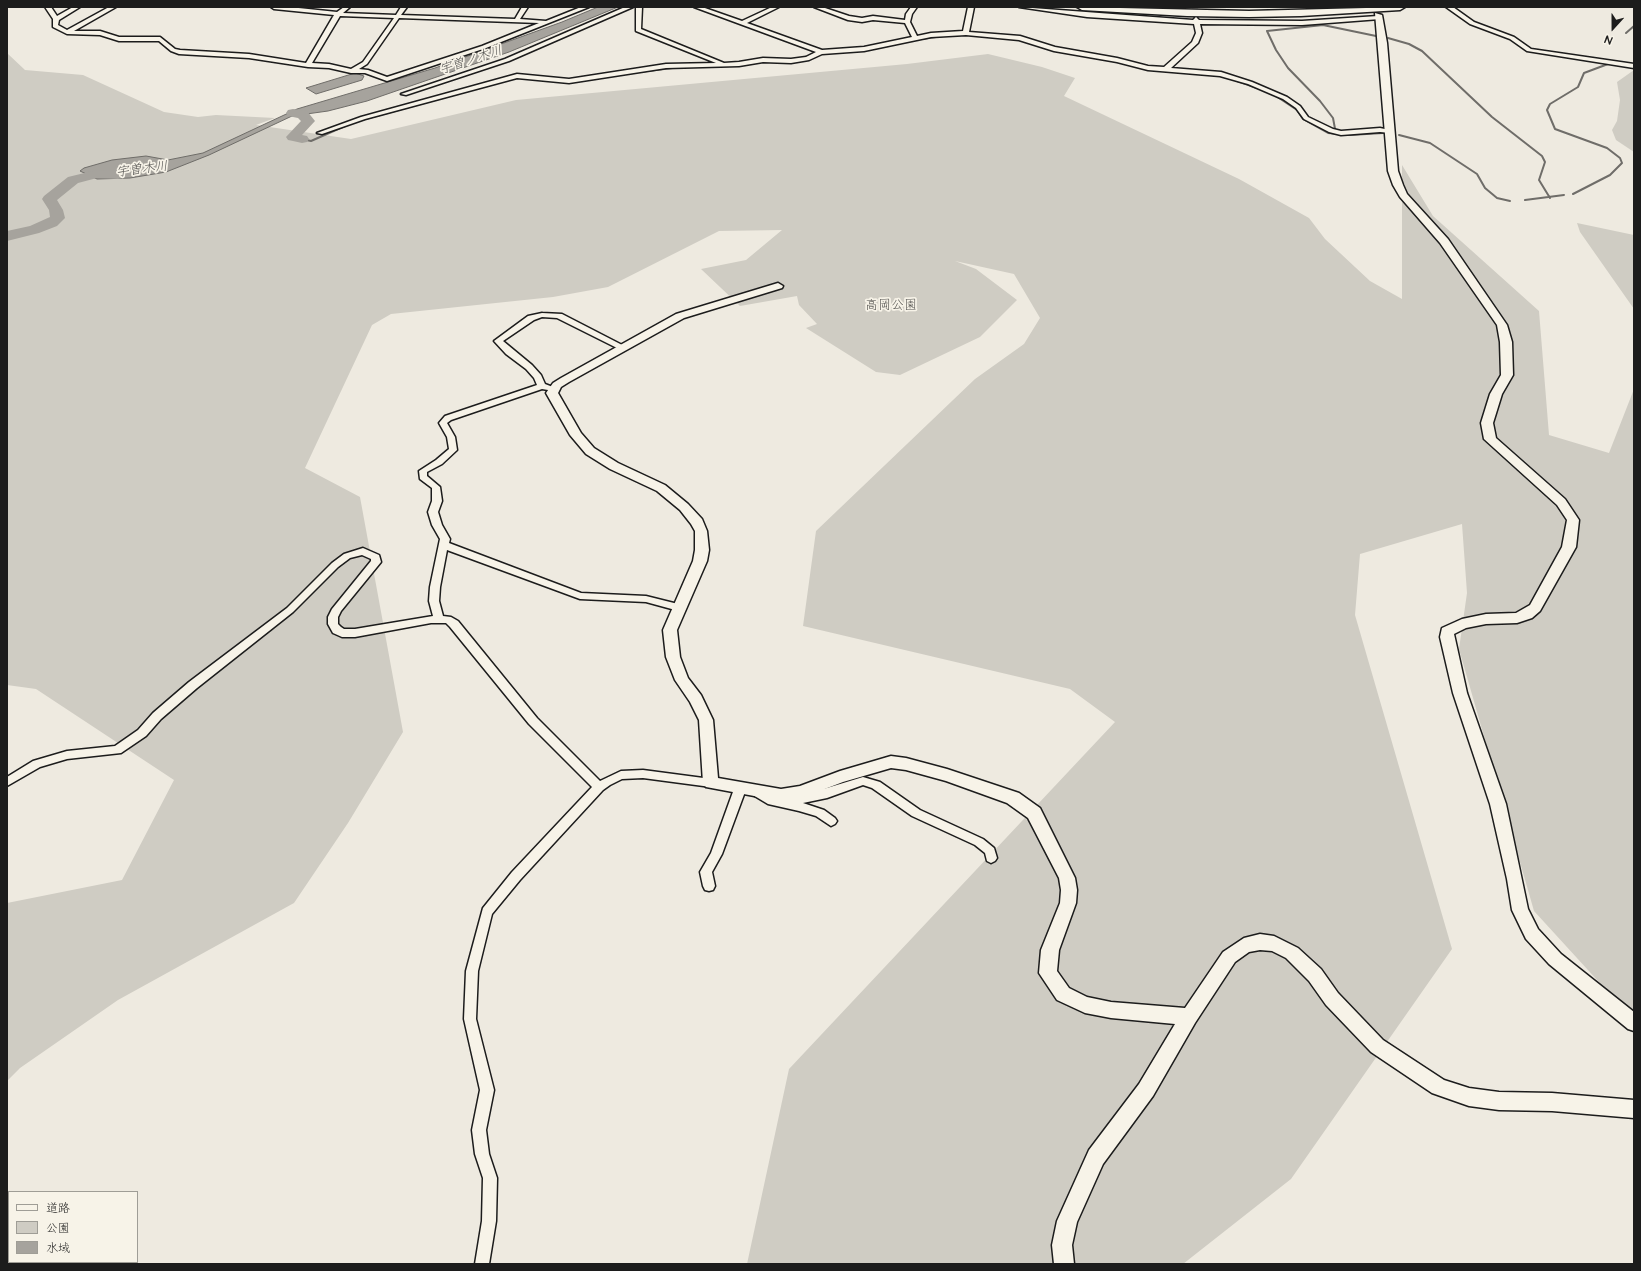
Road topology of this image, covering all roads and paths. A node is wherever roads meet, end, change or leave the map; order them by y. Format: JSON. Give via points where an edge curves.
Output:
{"nodes":[{"id":1,"x":48,"y":7,"type":"edge"},
{"id":2,"x":77,"y":7,"type":"edge"},
{"id":3,"x":113,"y":7,"type":"edge"},
{"id":4,"x":274,"y":7,"type":"edge"},
{"id":5,"x":347,"y":7,"type":"edge"},
{"id":6,"x":404,"y":7,"type":"edge"},
{"id":7,"x":525,"y":7,"type":"edge"},
{"id":8,"x":586,"y":7,"type":"edge"},
{"id":9,"x":630,"y":7,"type":"edge"},
{"id":10,"x":639,"y":7,"type":"edge"},
{"id":11,"x":697,"y":7,"type":"edge"},
{"id":12,"x":776,"y":7,"type":"edge"},
{"id":13,"x":817,"y":7,"type":"edge"},
{"id":14,"x":914,"y":7,"type":"edge"},
{"id":15,"x":971,"y":7,"type":"edge"},
{"id":16,"x":1022,"y":7,"type":"edge"},
{"id":17,"x":1082,"y":7,"type":"edge"},
{"id":18,"x":1139,"y":7,"type":"edge"},
{"id":19,"x":1347,"y":7,"type":"edge"},
{"id":20,"x":1400,"y":7,"type":"edge"},
{"id":21,"x":1449,"y":7,"type":"edge"},
{"id":22,"x":338,"y":14,"type":"junction"},
{"id":23,"x":398,"y":16,"type":"junction"},
{"id":24,"x":1378,"y":17,"type":"joint"},
{"id":25,"x":56,"y":19,"type":"junction"},
{"id":26,"x":517,"y":20,"type":"junction"},
{"id":27,"x":1196,"y":20,"type":"junction"},
{"id":28,"x":549,"y":22,"type":"junction"},
{"id":29,"x":907,"y":22,"type":"junction"},
{"id":30,"x":742,"y":23,"type":"junction"},
{"id":31,"x":67,"y":32,"type":"junction"},
{"id":32,"x":966,"y":33,"type":"junction"},
{"id":33,"x":915,"y":38,"type":"junction"},
{"id":34,"x":821,"y":52,"type":"junction"},
{"id":35,"x":722,"y":64,"type":"junction"},
{"id":36,"x":308,"y":65,"type":"junction"},
{"id":37,"x":1634,"y":66,"type":"edge"},
{"id":38,"x":1164,"y":70,"type":"junction"},
{"id":39,"x":351,"y":71,"type":"junction"},
{"id":40,"x":404,"y":94,"type":"dead end"},
{"id":41,"x":1391,"y":131,"type":"junction"},
{"id":42,"x":320,"y":133,"type":"dead end"},
{"id":43,"x":778,"y":286,"type":"dead end"},
{"id":44,"x":622,"y":347,"type":"junction"},
{"id":45,"x":548,"y":387,"type":"junction"},
{"id":46,"x":444,"y":545,"type":"junction"},
{"id":47,"x":679,"y":607,"type":"junction"},
{"id":48,"x":439,"y":618,"type":"junction"},
{"id":49,"x":7,"y":782,"type":"edge"},
{"id":50,"x":711,"y":783,"type":"junction"},
{"id":51,"x":599,"y":786,"type":"junction"},
{"id":52,"x":748,"y":790,"type":"junction"},
{"id":53,"x":782,"y":795,"type":"junction"},
{"id":54,"x":831,"y":821,"type":"dead end"},
{"id":55,"x":991,"y":858,"type":"dead end"},
{"id":56,"x":709,"y":886,"type":"dead end"},
{"id":57,"x":1189,"y":1017,"type":"junction"},
{"id":58,"x":1634,"y":1023,"type":"edge"},
{"id":59,"x":1634,"y":1109,"type":"edge"},
{"id":60,"x":482,"y":1264,"type":"edge"},
{"id":61,"x":1064,"y":1264,"type":"edge"}],
"edges":[{"from":1,"to":25,"type":"street"},
{"from":2,"to":25,"type":"street"},
{"from":3,"to":31,"type":"street"},
{"from":4,"to":22,"type":"street"},
{"from":5,"to":22,"type":"street"},
{"from":6,"to":23,"type":"street"},
{"from":7,"to":26,"type":"street"},
{"from":8,"to":28,"type":"street"},
{"from":9,"to":40,"type":"street","via":[[507,60]]},
{"from":10,"to":35,"type":"street","via":[[638,30]]},
{"from":11,"to":30,"type":"street"},
{"from":12,"to":30,"type":"street"},
{"from":13,"to":29,"type":"street","via":[[848,18]]},
{"from":14,"to":29,"type":"street","via":[[908,14]]},
{"from":15,"to":32,"type":"street"},
{"from":16,"to":27,"type":"street","via":[[1087,14]]},
{"from":17,"to":20,"type":"highway","via":[[1249,14]]},
{"from":18,"to":19,"type":"highway","via":[[1247,10]]},
{"from":21,"to":37,"type":"street","via":[[1472,23],[1512,38],[1529,50]]},
{"from":22,"to":23,"type":"street"},
{"from":22,"to":36,"type":"street"},
{"from":23,"to":26,"type":"street"},
{"from":23,"to":39,"type":"street","via":[[365,63]]},
{"from":24,"to":27,"type":"street","via":[[1302,23]]},
{"from":24,"to":41,"type":"street","via":[[1383,43]]},
{"from":25,"to":31,"type":"street","via":[[55,26]]},
{"from":26,"to":28,"type":"street"},
{"from":27,"to":38,"type":"street","via":[[1199,33],[1194,43]]},
{"from":28,"to":39,"type":"street","via":[[484,47],[387,79],[366,71]]},
{"from":29,"to":33,"type":"street"},
{"from":30,"to":34,"type":"street"},
{"from":31,"to":36,"type":"street","via":[[100,33],[119,39],[160,39],[179,52],[249,56]]},
{"from":32,"to":33,"type":"street"},
{"from":32,"to":38,"type":"street","via":[[1020,38],[1054,48]]},
{"from":33,"to":34,"type":"street","via":[[864,49]]},
{"from":34,"to":35,"type":"street","via":[[807,59],[791,61],[763,60]]},
{"from":35,"to":42,"type":"street","via":[[666,66],[569,81],[533,77],[510,78],[363,118]]},
{"from":36,"to":39,"type":"street"},
{"from":38,"to":41,"type":"street","via":[[1221,74],[1250,83],[1285,98],[1298,107],[1306,118],[1331,131]]},
{"from":41,"to":58,"type":"street","via":[[1393,171],[1403,194],[1444,240],[1502,325],[1506,342],[1507,375],[1496,394],[1487,423],[1490,439],[1561,502],[1573,520],[1569,547],[1535,608],[1517,618],[1486,619],[1462,624],[1448,632],[1460,693],[1498,804],[1520,910],[1532,934],[1555,959]]},
{"from":43,"to":44,"type":"street","via":[[680,316]]},
{"from":44,"to":45,"type":"street","via":[[557,385]]},
{"from":44,"to":45,"type":"street","via":[[560,316],[542,315],[531,318],[498,341]]},
{"from":45,"to":46,"type":"street","via":[[448,418],[443,423],[453,450],[423,471],[423,477],[436,486],[437,501],[433,512],[445,539]]},
{"from":45,"to":47,"type":"street","via":[[576,435],[590,451],[614,466],[661,488],[698,522],[702,550],[700,562]]},
{"from":46,"to":47,"type":"street","via":[[580,596],[631,597]]},
{"from":46,"to":48,"type":"street","via":[[434,601]]},
{"from":47,"to":50,"type":"street","via":[[670,630],[673,657],[682,680],[696,699],[706,720]]},
{"from":48,"to":49,"type":"street","via":[[355,634],[336,630],[333,617],[337,609],[376,562],[376,557],[362,551],[347,556],[290,610],[193,685],[157,716],[142,733],[117,750],[60,757],[37,764]]},
{"from":48,"to":51,"type":"street","via":[[454,624],[533,721]]},
{"from":50,"to":51,"type":"street","via":[[643,774],[621,776]]},
{"from":50,"to":52,"type":"street"},
{"from":51,"to":60,"type":"street","via":[[516,876],[487,912],[480,935],[472,971],[470,1019],[487,1090],[479,1130],[482,1154],[490,1178],[489,1221]]},
{"from":52,"to":53,"type":"street"},
{"from":52,"to":54,"type":"street","via":[[772,801],[820,813]]},
{"from":52,"to":56,"type":"street","via":[[706,872]]},
{"from":53,"to":55,"type":"street","via":[[793,800],[827,793],[863,781],[876,785],[916,813],[979,842],[990,851]]},
{"from":53,"to":57,"type":"street","via":[[801,792],[840,776],[891,762],[946,775],[1013,798],[1034,813],[1067,878],[1068,903],[1050,950],[1048,973],[1063,994],[1085,1004],[1111,1010]]},
{"from":57,"to":59,"type":"street","via":[[1229,957],[1244,946],[1260,942],[1274,944],[1292,953],[1315,975],[1332,999],[1377,1046],[1439,1086],[1469,1097],[1499,1101],[1552,1102]]},
{"from":57,"to":61,"type":"street","via":[[1146,1090],[1096,1157],[1066,1221],[1062,1245]]}]}
